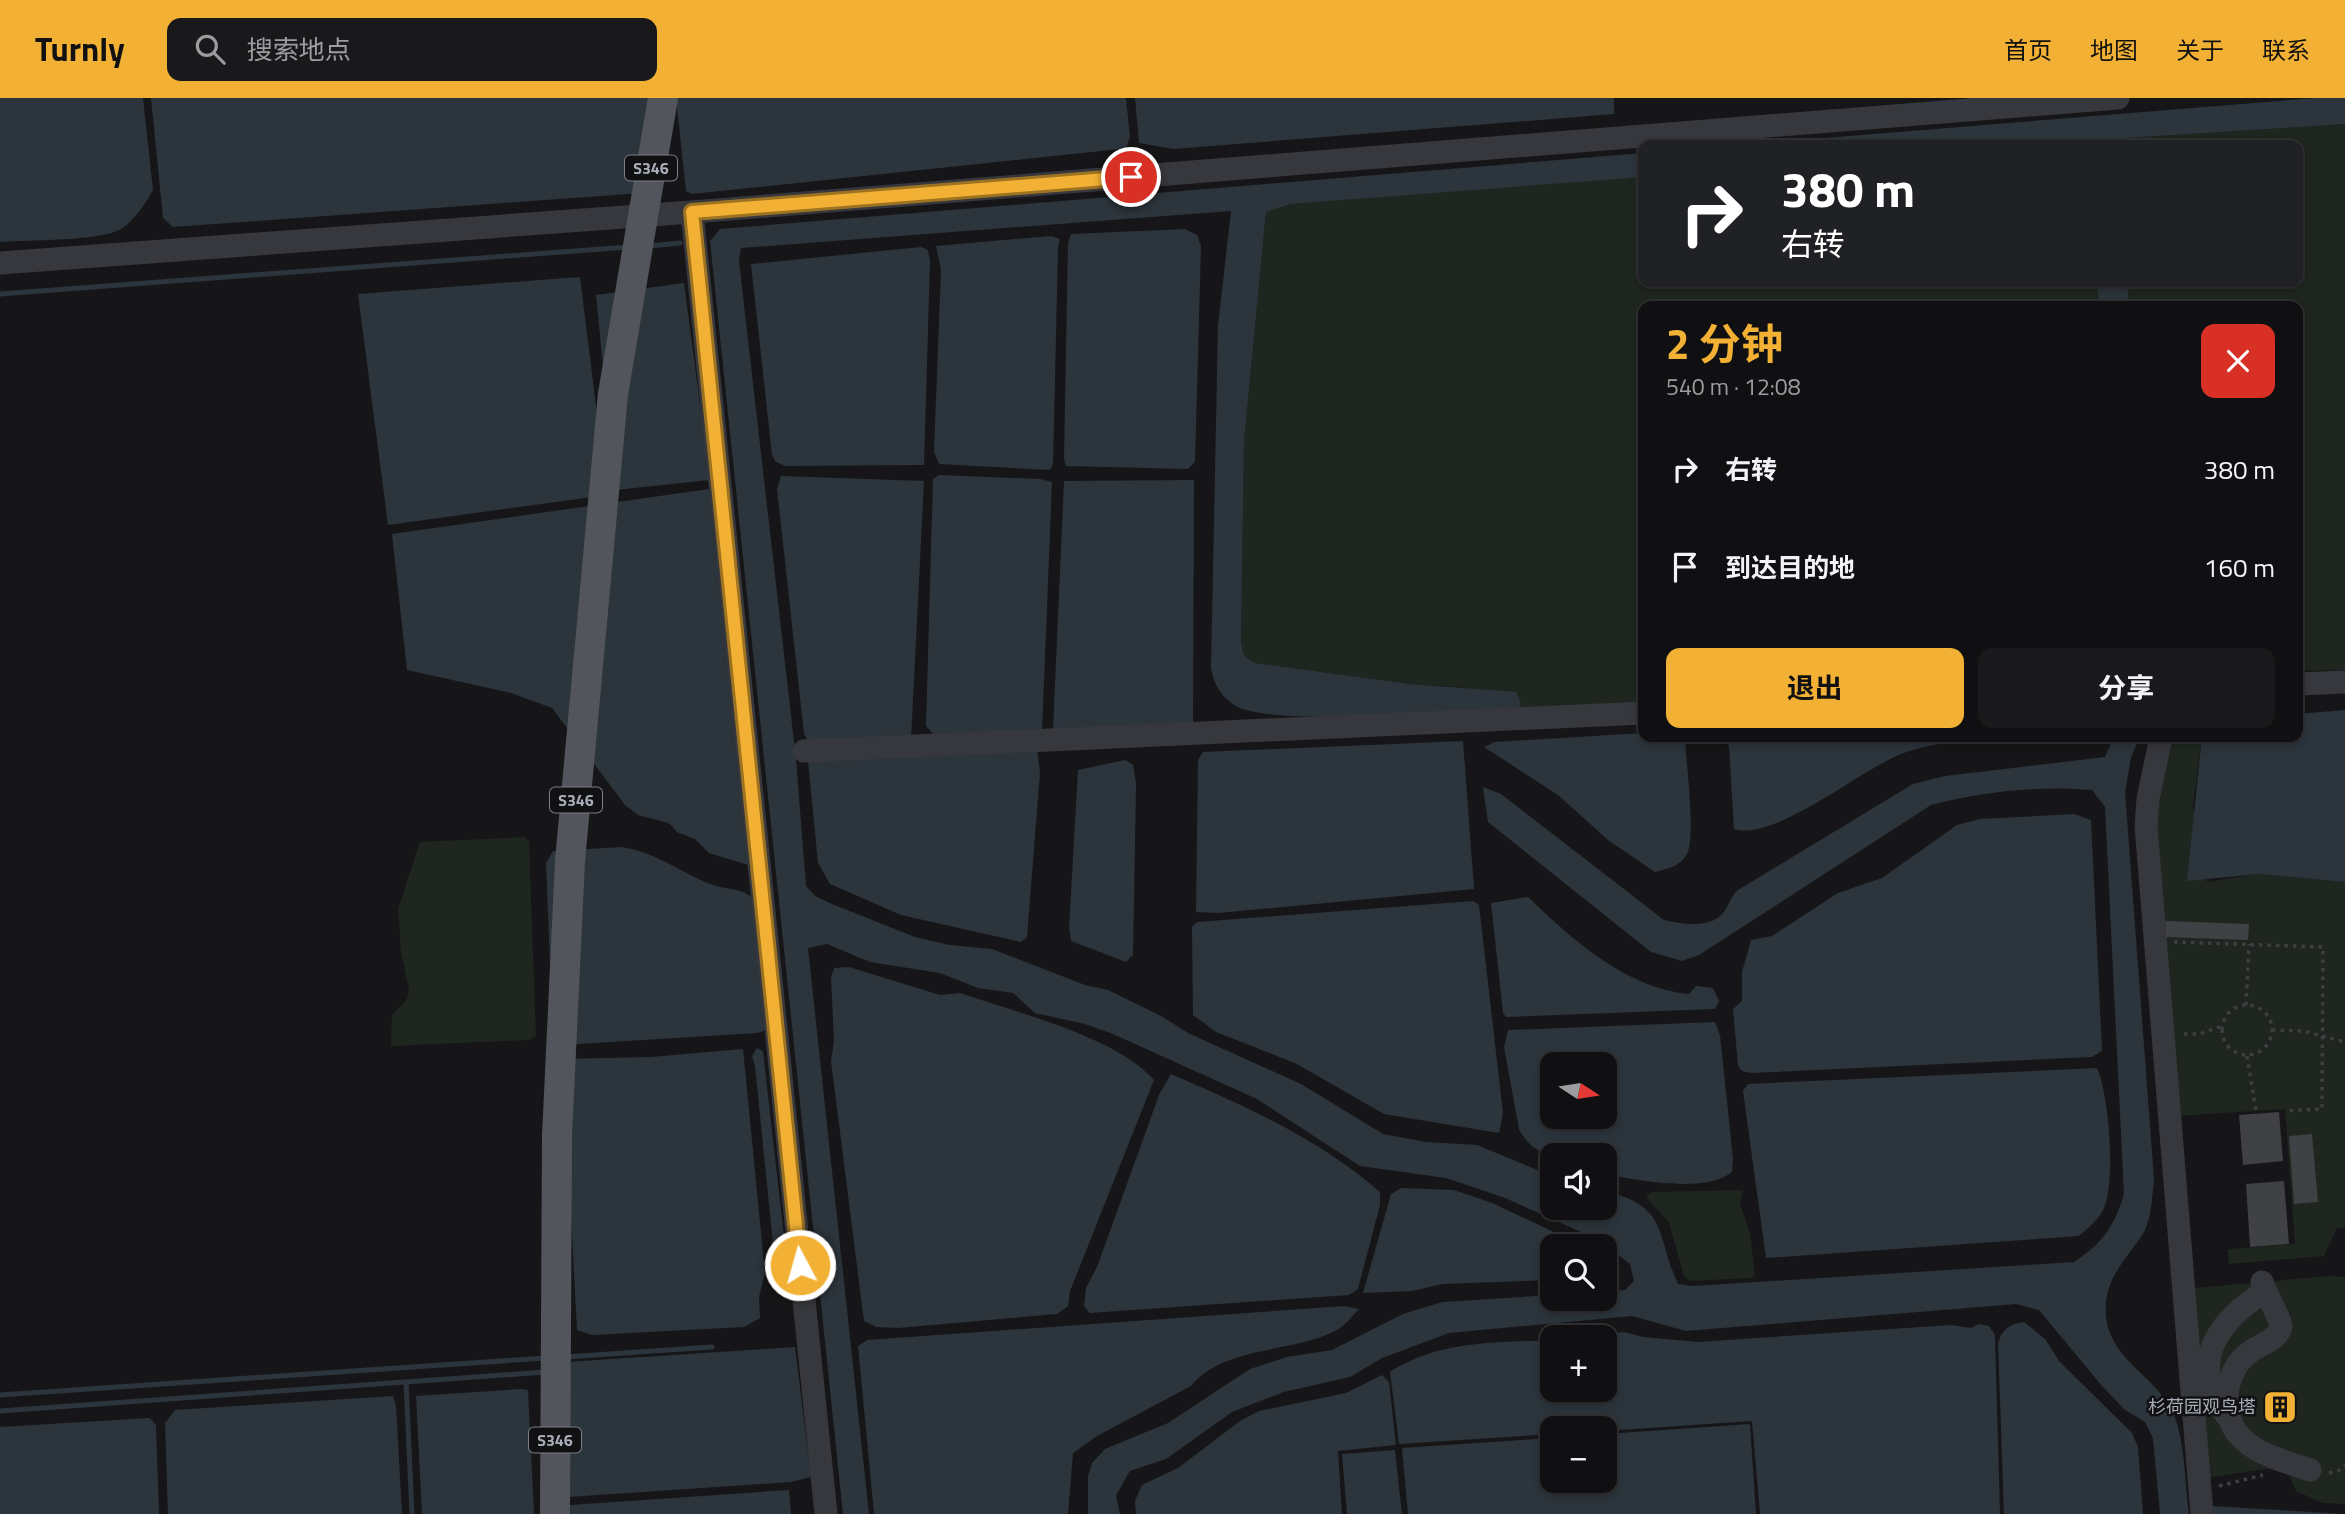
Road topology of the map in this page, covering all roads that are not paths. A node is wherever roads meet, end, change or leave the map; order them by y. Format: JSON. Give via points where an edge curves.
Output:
{"nodes":[{"id":1,"x":663,"y":98,"type":"edge"},
{"id":2,"x":2118,"y":98,"type":"edge"},
{"id":3,"x":692,"y":212,"type":"junction"},
{"id":4,"x":639,"y":236,"type":"junction"},
{"id":5,"x":0,"y":263,"type":"edge"},
{"id":6,"x":2345,"y":682,"type":"edge"},
{"id":7,"x":2303,"y":684,"type":"edge"},
{"id":8,"x":1638,"y":713,"type":"edge"},
{"id":9,"x":2160,"y":742,"type":"edge"},
{"id":10,"x":804,"y":751,"type":"dead end"},
{"id":11,"x":2195,"y":1375,"type":"junction"},
{"id":12,"x":2227,"y":1416,"type":"junction"},
{"id":13,"x":2310,"y":1470,"type":"dead end"},
{"id":14,"x":555,"y":1514,"type":"edge"},
{"id":15,"x":826,"y":1514,"type":"edge"},
{"id":16,"x":2202,"y":1514,"type":"edge"}],
"edges":[{"from":1,"to":4,"type":"main road","number":"S346"},
{"from":2,"to":3,"type":"street"},
{"from":3,"to":4,"type":"street"},
{"from":3,"to":15,"type":"street"},
{"from":4,"to":5,"type":"street"},
{"from":4,"to":14,"type":"main road","number":"S346","via":[[613,394],[570,861],[557,1136]]},
{"from":6,"to":7,"type":"street"},
{"from":8,"to":10,"type":"street"},
{"from":9,"to":11,"type":"street","via":[[2146,826]]},
{"from":11,"to":12,"type":"street"},
{"from":11,"to":12,"type":"street","via":[[2222,1328],[2263,1287],[2281,1326],[2277,1335],[2246,1354],[2233,1370]]},
{"from":11,"to":16,"type":"street"},
{"from":12,"to":13,"type":"street","via":[[2249,1447]]}]}
